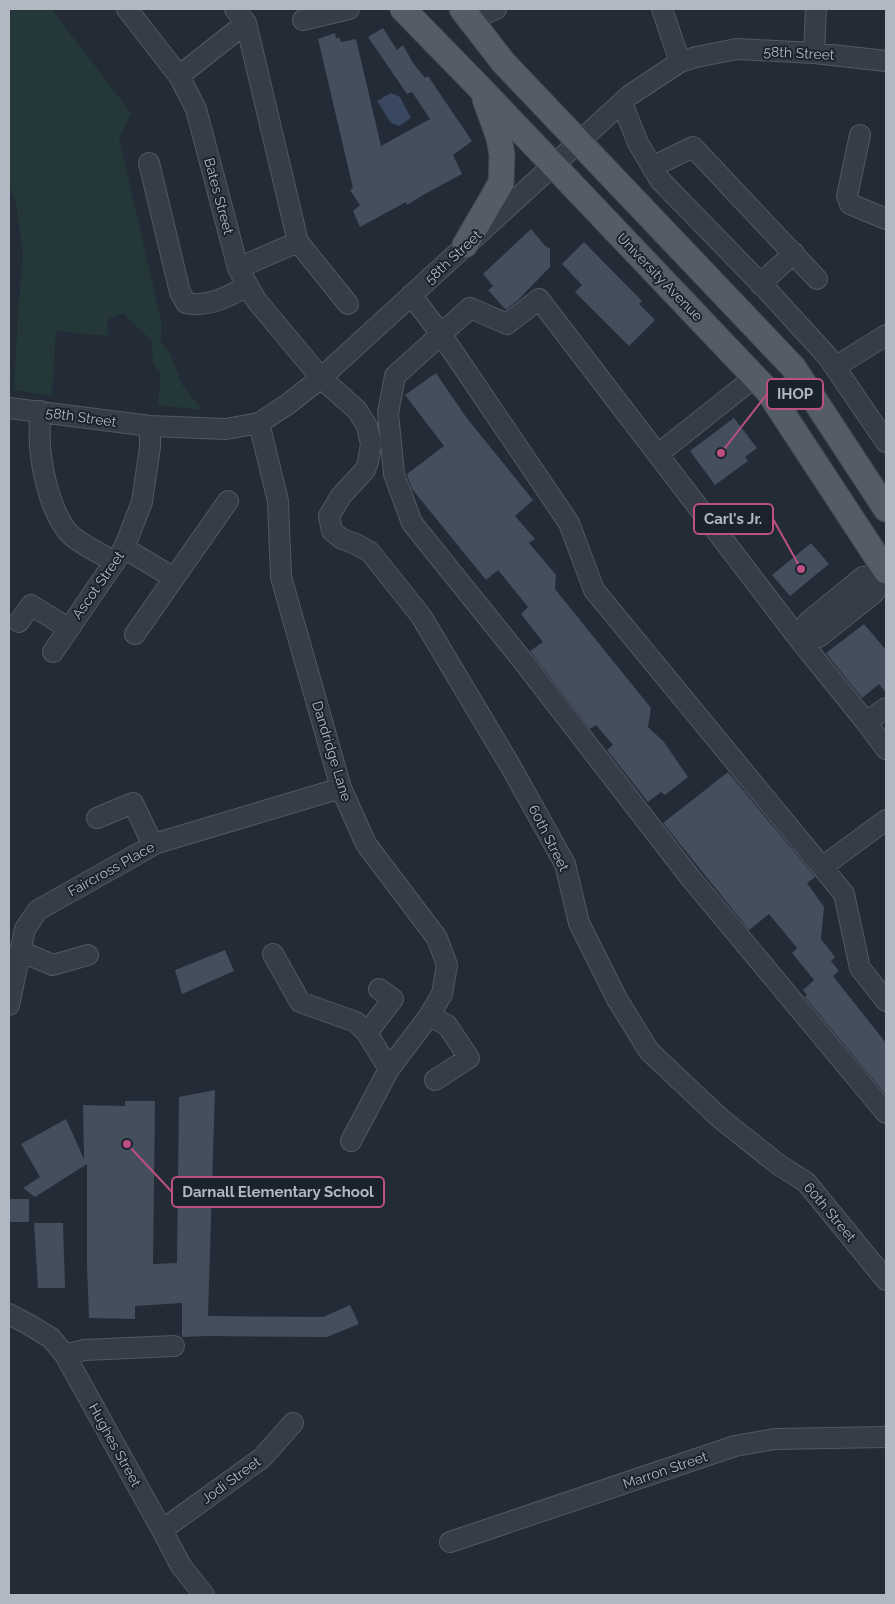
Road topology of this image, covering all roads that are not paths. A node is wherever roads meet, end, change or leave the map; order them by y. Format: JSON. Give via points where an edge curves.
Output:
{"nodes":[{"id":1,"x":128,"y":9,"type":"edge"},
{"id":2,"x":349,"y":9,"type":"edge"},
{"id":3,"x":403,"y":9,"type":"edge"},
{"id":4,"x":496,"y":9,"type":"edge"},
{"id":5,"x":662,"y":9,"type":"edge"},
{"id":6,"x":816,"y":9,"type":"edge"},
{"id":7,"x":466,"y":14,"type":"edge"},
{"id":8,"x":240,"y":16,"type":"edge"},
{"id":9,"x":303,"y":20,"type":"dead end"},
{"id":10,"x":814,"y":53,"type":"junction"},
{"id":11,"x":886,"y":61,"type":"edge"},
{"id":12,"x":680,"y":62,"type":"junction"},
{"id":13,"x":179,"y":76,"type":"junction"},
{"id":14,"x":482,"y":90,"type":"junction"},
{"id":15,"x":622,"y":103,"type":"junction"},
{"id":16,"x":860,"y":135,"type":"dead end"},
{"id":17,"x":579,"y":142,"type":"junction"},
{"id":18,"x":149,"y":163,"type":"dead end"},
{"id":19,"x":553,"y":165,"type":"junction"},
{"id":20,"x":652,"y":167,"type":"junction"},
{"id":21,"x":886,"y":219,"type":"edge"},
{"id":22,"x":298,"y":242,"type":"junction"},
{"id":23,"x":466,"y":245,"type":"junction"},
{"id":24,"x":794,"y":253,"type":"junction"},
{"id":25,"x":238,"y":268,"type":"junction"},
{"id":26,"x":817,"y":279,"type":"dead end"},
{"id":27,"x":760,"y":284,"type":"junction"},
{"id":28,"x":248,"y":286,"type":"junction"},
{"id":29,"x":411,"y":295,"type":"junction"},
{"id":30,"x":348,"y":304,"type":"dead end"},
{"id":31,"x":441,"y":334,"type":"junction"},
{"id":32,"x":886,"y":335,"type":"edge"},
{"id":33,"x":834,"y":367,"type":"junction"},
{"id":34,"x":754,"y":376,"type":"junction"},
{"id":35,"x":321,"y":378,"type":"junction"},
{"id":36,"x":9,"y":408,"type":"edge"},
{"id":37,"x":40,"y":411,"type":"junction"},
{"id":38,"x":259,"y":423,"type":"junction"},
{"id":39,"x":150,"y":426,"type":"junction"},
{"id":40,"x":886,"y":442,"type":"edge"},
{"id":41,"x":658,"y":454,"type":"junction"},
{"id":42,"x":228,"y":501,"type":"dead end"},
{"id":43,"x":886,"y":509,"type":"edge"},
{"id":44,"x":119,"y":555,"type":"junction"},
{"id":45,"x":886,"y":574,"type":"edge"},
{"id":46,"x":174,"y":578,"type":"junction"},
{"id":47,"x":19,"y":622,"type":"dead end"},
{"id":48,"x":68,"y":628,"type":"junction"},
{"id":49,"x":135,"y":634,"type":"dead end"},
{"id":50,"x":799,"y":640,"type":"junction"},
{"id":51,"x":53,"y":652,"type":"dead end"},
{"id":52,"x":886,"y":708,"type":"edge"},
{"id":53,"x":866,"y":722,"type":"junction"},
{"id":54,"x":886,"y":749,"type":"edge"},
{"id":55,"x":341,"y":788,"type":"junction"},
{"id":56,"x":97,"y":818,"type":"dead end"},
{"id":57,"x":886,"y":820,"type":"edge"},
{"id":58,"x":153,"y":845,"type":"junction"},
{"id":59,"x":822,"y":868,"type":"junction"},
{"id":60,"x":20,"y":951,"type":"junction"},
{"id":61,"x":273,"y":954,"type":"dead end"},
{"id":62,"x":88,"y":955,"type":"dead end"},
{"id":63,"x":379,"y":989,"type":"dead end"},
{"id":64,"x":886,"y":1001,"type":"edge"},
{"id":65,"x":9,"y":1005,"type":"edge"},
{"id":66,"x":429,"y":1016,"type":"junction"},
{"id":67,"x":367,"y":1033,"type":"junction"},
{"id":68,"x":390,"y":1069,"type":"junction"},
{"id":69,"x":435,"y":1080,"type":"dead end"},
{"id":70,"x":886,"y":1113,"type":"edge"},
{"id":71,"x":351,"y":1140,"type":"dead end"},
{"id":72,"x":886,"y":1280,"type":"edge"},
{"id":73,"x":9,"y":1314,"type":"edge"},
{"id":74,"x":174,"y":1346,"type":"dead end"},
{"id":75,"x":65,"y":1355,"type":"junction"},
{"id":76,"x":293,"y":1423,"type":"dead end"},
{"id":77,"x":886,"y":1437,"type":"edge"},
{"id":78,"x":162,"y":1530,"type":"junction"},
{"id":79,"x":450,"y":1542,"type":"dead end"},
{"id":80,"x":204,"y":1595,"type":"edge"}],
"edges":[{"from":1,"to":13,"type":"street","name":"Bates Street"},
{"from":2,"to":9,"type":"street"},
{"from":3,"to":14,"type":"main road","name":"University Avenue"},
{"from":4,"to":7,"type":"street"},
{"from":5,"to":12,"type":"street"},
{"from":6,"to":10,"type":"street"},
{"from":7,"to":17,"type":"main road","via":[[503,62]]},
{"from":8,"to":13,"type":"street"},
{"from":8,"to":22,"type":"street"},
{"from":10,"to":11,"type":"street","name":"58th Street"},
{"from":10,"to":12,"type":"street","name":"58th Street","via":[[737,49]]},
{"from":12,"to":15,"type":"street","name":"58th Street"},
{"from":13,"to":25,"type":"street","name":"Bates Street","via":[[196,109]]},
{"from":14,"to":19,"type":"main road","name":"University Avenue"},
{"from":14,"to":23,"type":"main road","via":[[499,138],[501,183]]},
{"from":15,"to":17,"type":"street","name":"58th Street"},
{"from":15,"to":20,"type":"street"},
{"from":16,"to":21,"type":"street","via":[[847,196],[850,204]]},
{"from":17,"to":19,"type":"street","name":"58th Street"},
{"from":17,"to":43,"type":"main road","via":[[793,367]]},
{"from":18,"to":28,"type":"street","via":[[180,292],[186,303],[204,304]]},
{"from":19,"to":23,"type":"street","name":"58th Street"},
{"from":19,"to":34,"type":"main road","name":"University Avenue"},
{"from":20,"to":24,"type":"street","via":[[693,147]]},
{"from":20,"to":27,"type":"street","via":[[660,180]]},
{"from":22,"to":25,"type":"street"},
{"from":22,"to":30,"type":"street"},
{"from":23,"to":29,"type":"street","name":"58th Street"},
{"from":24,"to":26,"type":"street"},
{"from":24,"to":27,"type":"street"},
{"from":25,"to":28,"type":"street","name":"Bates Street"},
{"from":27,"to":33,"type":"street"},
{"from":28,"to":35,"type":"street","name":"Bates Street"},
{"from":29,"to":31,"type":"street"},
{"from":29,"to":35,"type":"street","name":"58th Street"},
{"from":31,"to":41,"type":"street","via":[[470,308],[507,324],[540,299]]},
{"from":31,"to":59,"type":"street","via":[[569,523],[594,590]]},
{"from":31,"to":70,"type":"street","via":[[395,376],[388,413],[394,474],[412,523],[689,876]]},
{"from":32,"to":33,"type":"street"},
{"from":33,"to":40,"type":"street"},
{"from":34,"to":41,"type":"street"},
{"from":34,"to":45,"type":"main road","name":"University Avenue","via":[[792,424]]},
{"from":35,"to":38,"type":"street","name":"58th Street"},
{"from":35,"to":72,"type":"street","name":"60th Street","via":[[358,410],[367,426],[371,444],[365,470],[341,496],[329,516],[332,531],[370,552],[422,616],[565,864],[579,922],[617,999],[649,1052],[721,1119],[806,1182]]},
{"from":36,"to":37,"type":"street","name":"58th Street"},
{"from":37,"to":39,"type":"street","name":"58th Street"},
{"from":37,"to":44,"type":"street","via":[[42,462],[54,508],[62,524],[72,536]]},
{"from":38,"to":39,"type":"street","name":"58th Street","via":[[226,429]]},
{"from":38,"to":55,"type":"street","name":"Dandridge Lane","via":[[278,502],[281,576]]},
{"from":39,"to":44,"type":"street","name":"Ascot Street","via":[[142,502]]},
{"from":41,"to":50,"type":"street"},
{"from":42,"to":46,"type":"street"},
{"from":44,"to":46,"type":"street"},
{"from":44,"to":48,"type":"street","name":"Ascot Street"},
{"from":45,"to":50,"type":"street","via":[[863,577],[808,622]]},
{"from":46,"to":49,"type":"street"},
{"from":47,"to":48,"type":"street","via":[[31,605]]},
{"from":48,"to":51,"type":"street","name":"Ascot Street"},
{"from":50,"to":53,"type":"street"},
{"from":52,"to":53,"type":"street"},
{"from":53,"to":54,"type":"street"},
{"from":55,"to":58,"type":"street","name":"Faircross Place"},
{"from":55,"to":66,"type":"street","name":"Dandridge Lane","via":[[366,844],[437,938],[447,965],[442,994]]},
{"from":56,"to":58,"type":"street","via":[[133,802]]},
{"from":57,"to":59,"type":"street"},
{"from":58,"to":60,"type":"street","name":"Faircross Place","via":[[38,910],[25,929]]},
{"from":59,"to":64,"type":"street","via":[[844,894],[860,968]]},
{"from":60,"to":62,"type":"street","via":[[53,965]]},
{"from":60,"to":65,"type":"street","name":"Faircross Place"},
{"from":61,"to":67,"type":"street","via":[[300,1002],[356,1022]]},
{"from":63,"to":67,"type":"street","via":[[394,999]]},
{"from":66,"to":68,"type":"street","name":"Dandridge Lane"},
{"from":66,"to":69,"type":"street","via":[[448,1026],[469,1058]]},
{"from":67,"to":68,"type":"street"},
{"from":68,"to":71,"type":"street","name":"Dandridge Lane"},
{"from":73,"to":75,"type":"street","name":"Hughes Street","via":[[51,1338]]},
{"from":74,"to":75,"type":"street","via":[[84,1350]]},
{"from":75,"to":78,"type":"street","name":"Hughes Street"},
{"from":76,"to":78,"type":"street","name":"Jodi Street","via":[[262,1458]]},
{"from":77,"to":79,"type":"street","name":"Marron Street","via":[[775,1439],[735,1446]]},
{"from":78,"to":80,"type":"street","name":"Hughes Street","via":[[181,1566]]}]}
